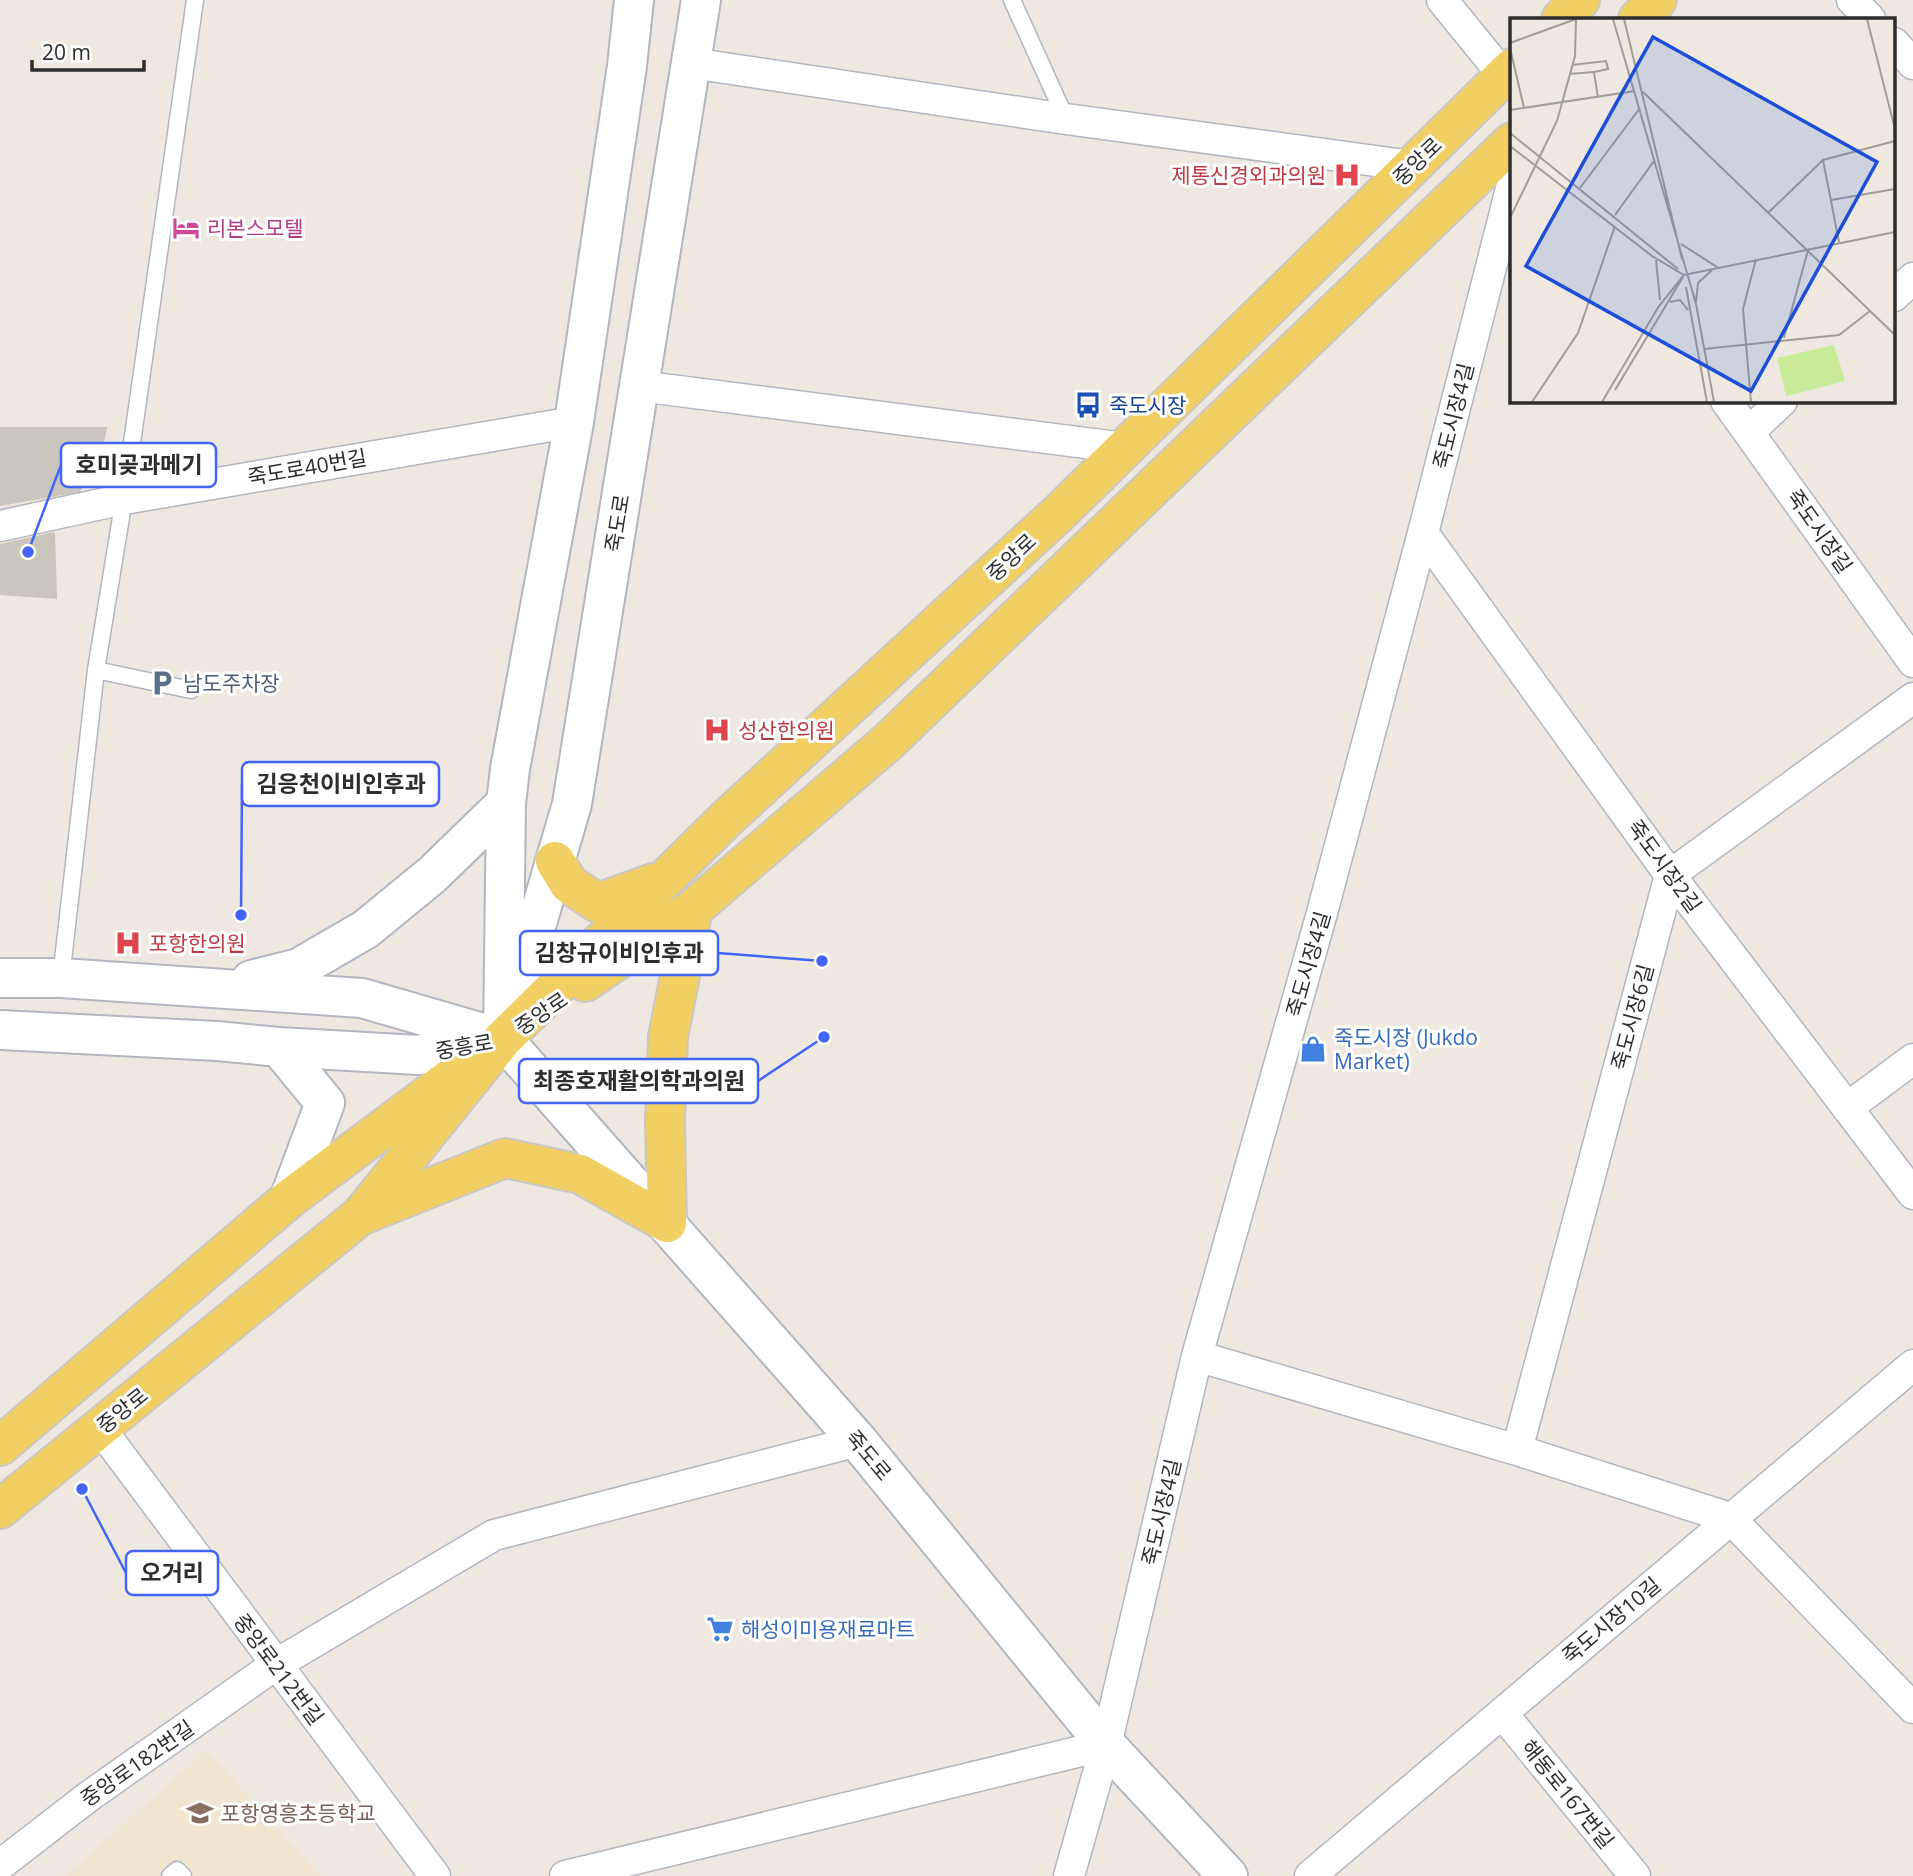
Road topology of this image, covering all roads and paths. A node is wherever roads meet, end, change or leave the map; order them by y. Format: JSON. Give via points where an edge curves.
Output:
{"nodes":[{"id":1,"x":195,"y":0,"type":"edge"},
{"id":2,"x":634,"y":0,"type":"edge"},
{"id":3,"x":701,"y":0,"type":"edge"},
{"id":4,"x":1012,"y":0,"type":"edge"},
{"id":5,"x":1442,"y":0,"type":"edge"},
{"id":6,"x":1580,"y":0,"type":"edge"},
{"id":7,"x":1657,"y":0,"type":"edge"},
{"id":8,"x":1852,"y":0,"type":"edge"},
{"id":9,"x":1562,"y":18,"type":"edge"},
{"id":10,"x":1639,"y":18,"type":"edge"},
{"id":11,"x":1869,"y":18,"type":"edge"},
{"id":12,"x":1896,"y":45,"type":"edge"},
{"id":13,"x":691,"y":63,"type":"junction"},
{"id":14,"x":1913,"y":64,"type":"edge"},
{"id":15,"x":1508,"y":72,"type":"edge"},
{"id":16,"x":1066,"y":119,"type":"junction"},
{"id":17,"x":1510,"y":144,"type":"edge"},
{"id":18,"x":1412,"y":166,"type":"junction"},
{"id":19,"x":1510,"y":193,"type":"edge"},
{"id":20,"x":1913,"y":278,"type":"edge"},
{"id":21,"x":1896,"y":294,"type":"edge"},
{"id":22,"x":639,"y":386,"type":"junction"},
{"id":23,"x":1727,"y":402,"type":"edge"},
{"id":24,"x":1781,"y":402,"type":"edge"},
{"id":25,"x":574,"y":422,"type":"junction"},
{"id":26,"x":1749,"y":432,"type":"junction"},
{"id":27,"x":1125,"y":448,"type":"junction"},
{"id":28,"x":124,"y":499,"type":"junction"},
{"id":29,"x":0,"y":526,"type":"edge"},
{"id":30,"x":1423,"y":533,"type":"junction"},
{"id":31,"x":1913,"y":662,"type":"edge"},
{"id":32,"x":96,"y":670,"type":"junction"},
{"id":33,"x":191,"y":690,"type":"dead end"},
{"id":34,"x":1913,"y":698,"type":"edge"},
{"id":35,"x":506,"y":803,"type":"junction"},
{"id":36,"x":555,"y":860,"type":"junction"},
{"id":37,"x":1670,"y":875,"type":"junction"},
{"id":38,"x":665,"y":879,"type":"junction"},
{"id":39,"x":693,"y":909,"type":"junction"},
{"id":40,"x":0,"y":978,"type":"edge"},
{"id":41,"x":61,"y":978,"type":"junction"},
{"id":42,"x":218,"y":988,"type":"junction"},
{"id":43,"x":0,"y":1030,"type":"edge"},
{"id":44,"x":503,"y":1039,"type":"junction"},
{"id":45,"x":279,"y":1048,"type":"junction"},
{"id":46,"x":1913,"y":1059,"type":"edge"},
{"id":47,"x":1847,"y":1108,"type":"junction"},
{"id":48,"x":1913,"y":1194,"type":"edge"},
{"id":49,"x":289,"y":1199,"type":"junction"},
{"id":50,"x":361,"y":1215,"type":"junction"},
{"id":51,"x":667,"y":1223,"type":"junction"},
{"id":52,"x":1197,"y":1356,"type":"junction"},
{"id":53,"x":1913,"y":1365,"type":"edge"},
{"id":54,"x":100,"y":1428,"type":"junction"},
{"id":55,"x":859,"y":1441,"type":"junction"},
{"id":56,"x":0,"y":1446,"type":"edge"},
{"id":57,"x":1517,"y":1450,"type":"junction"},
{"id":58,"x":0,"y":1509,"type":"edge"},
{"id":59,"x":1730,"y":1518,"type":"junction"},
{"id":60,"x":275,"y":1665,"type":"junction"},
{"id":61,"x":1913,"y":1708,"type":"edge"},
{"id":62,"x":1502,"y":1713,"type":"junction"},
{"id":63,"x":1106,"y":1745,"type":"junction"},
{"id":64,"x":0,"y":1865,"type":"edge"},
{"id":65,"x":170,"y":1876,"type":"edge"},
{"id":66,"x":183,"y":1876,"type":"edge"},
{"id":67,"x":435,"y":1876,"type":"edge"},
{"id":68,"x":565,"y":1876,"type":"edge"},
{"id":69,"x":1069,"y":1876,"type":"edge"},
{"id":70,"x":1228,"y":1876,"type":"edge"},
{"id":71,"x":1310,"y":1876,"type":"edge"},
{"id":72,"x":1634,"y":1876,"type":"edge"}],
"edges":[{"from":1,"to":28,"type":"lane"},
{"from":2,"to":25,"type":"main road"},
{"from":3,"to":13,"type":"main road","name":"죽도로"},
{"from":4,"to":16,"type":"lane"},
{"from":5,"to":15,"type":"street"},
{"from":6,"to":9,"type":"main road"},
{"from":7,"to":10,"type":"main road"},
{"from":8,"to":11,"type":"street"},
{"from":12,"to":14,"type":"street"},
{"from":13,"to":16,"type":"street"},
{"from":13,"to":22,"type":"main road","name":"죽도로"},
{"from":15,"to":18,"type":"main road","name":"중앙로"},
{"from":16,"to":18,"type":"street"},
{"from":17,"to":39,"type":"main road","name":"중앙로","via":[[889,741]]},
{"from":18,"to":27,"type":"main road","name":"중앙로"},
{"from":19,"to":30,"type":"street","name":"죽도시장4길"},
{"from":20,"to":21,"type":"street"},
{"from":22,"to":27,"type":"street"},
{"from":22,"to":36,"type":"main road","name":"죽도로","via":[[572,804]]},
{"from":23,"to":26,"type":"street","name":"죽도시장길"},
{"from":24,"to":26,"type":"street"},
{"from":25,"to":28,"type":"street","name":"죽도로40번길"},
{"from":25,"to":35,"type":"main road"},
{"from":26,"to":31,"type":"street","name":"죽도시장길"},
{"from":27,"to":38,"type":"main road","name":"중앙로"},
{"from":28,"to":29,"type":"street","name":"죽도로40번길"},
{"from":28,"to":32,"type":"lane"},
{"from":30,"to":37,"type":"street","name":"죽도시장2길"},
{"from":30,"to":52,"type":"street","name":"죽도시장4길"},
{"from":32,"to":33,"type":"lane"},
{"from":32,"to":41,"type":"lane"},
{"from":34,"to":37,"type":"street"},
{"from":35,"to":42,"type":"main road","via":[[433,874],[366,929],[299,968]]},
{"from":35,"to":44,"type":"main road"},
{"from":36,"to":38,"type":"main road","via":[[569,884],[598,903]]},
{"from":36,"to":44,"type":"main road","name":"죽도로"},
{"from":37,"to":47,"type":"street","name":"죽도시장2길"},
{"from":37,"to":57,"type":"street","name":"죽도시장6길"},
{"from":38,"to":44,"type":"main road","name":"중앙로"},
{"from":39,"to":44,"type":"main road","name":"중앙로"},
{"from":39,"to":51,"type":"main road","via":[[668,1037],[664,1121]]},
{"from":40,"to":41,"type":"main road","name":"중흥로"},
{"from":41,"to":42,"type":"main road","name":"중흥로"},
{"from":42,"to":44,"type":"main road","name":"중흥로","via":[[362,998]]},
{"from":43,"to":45,"type":"main road","name":"중흥로"},
{"from":44,"to":45,"type":"main road","name":"중흥로","via":[[418,1055]]},
{"from":44,"to":49,"type":"main road","name":"중앙로"},
{"from":44,"to":50,"type":"main road","name":"중앙로"},
{"from":44,"to":51,"type":"main road","name":"죽도로"},
{"from":45,"to":49,"type":"main road","via":[[325,1103]]},
{"from":46,"to":47,"type":"street"},
{"from":47,"to":48,"type":"street","name":"죽도시장2길"},
{"from":49,"to":56,"type":"main road","name":"중앙로"},
{"from":50,"to":51,"type":"main road","via":[[505,1158],[580,1174]]},
{"from":50,"to":54,"type":"main road","name":"중앙로"},
{"from":51,"to":55,"type":"main road","name":"죽도로"},
{"from":52,"to":57,"type":"street"},
{"from":52,"to":63,"type":"street","name":"죽도시장4길"},
{"from":53,"to":59,"type":"street","name":"죽도시장10길"},
{"from":54,"to":58,"type":"main road","name":"중앙로"},
{"from":54,"to":60,"type":"street","name":"중앙로212번길"},
{"from":55,"to":60,"type":"street","name":"중앙로182번길","via":[[494,1535]]},
{"from":55,"to":63,"type":"main road","name":"죽도로"},
{"from":57,"to":59,"type":"street"},
{"from":59,"to":61,"type":"street"},
{"from":59,"to":62,"type":"street","name":"죽도시장10길"},
{"from":60,"to":64,"type":"street","name":"중앙로182번길"},
{"from":60,"to":67,"type":"street","name":"중앙로212번길"},
{"from":62,"to":71,"type":"street","name":"죽도시장10길"},
{"from":62,"to":72,"type":"street","name":"해동로167번길"},
{"from":63,"to":68,"type":"street"},
{"from":63,"to":69,"type":"street","name":"죽도시장4길"},
{"from":63,"to":70,"type":"main road","name":"죽도로"},
{"from":65,"to":66,"type":"lane","via":[[177,1870]]}]}
